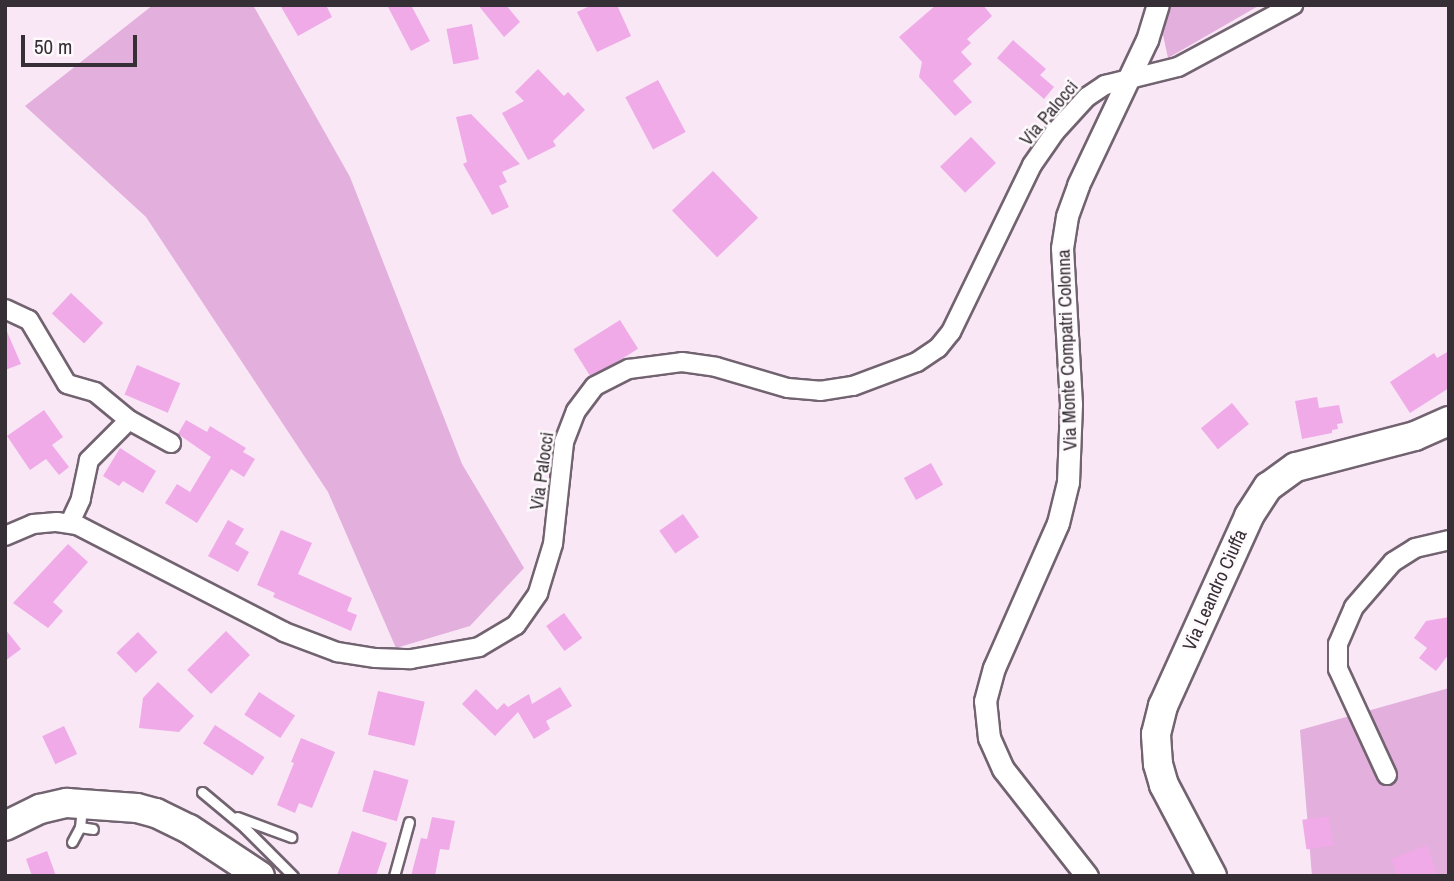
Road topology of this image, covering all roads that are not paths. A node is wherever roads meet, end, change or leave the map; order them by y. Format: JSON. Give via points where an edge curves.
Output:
{"nodes":[{"id":1,"x":1158,"y":5,"type":"edge"},
{"id":2,"x":1293,"y":5,"type":"edge"},
{"id":3,"x":1129,"y":79,"type":"junction"},
{"id":4,"x":5,"y":309,"type":"edge"},
{"id":5,"x":129,"y":420,"type":"junction"},
{"id":6,"x":1449,"y":421,"type":"edge"},
{"id":7,"x":171,"y":443,"type":"dead end"},
{"id":8,"x":70,"y":523,"type":"junction"},
{"id":9,"x":5,"y":536,"type":"edge"},
{"id":10,"x":1449,"y":540,"type":"edge"},
{"id":11,"x":1387,"y":775,"type":"dead end"},
{"id":12,"x":202,"y":792,"type":"dead end"},
{"id":13,"x":228,"y":813,"type":"junction"},
{"id":14,"x":81,"y":815,"type":"junction"},
{"id":15,"x":409,"y":822,"type":"dead end"},
{"id":16,"x":5,"y":826,"type":"edge"},
{"id":17,"x":93,"y":829,"type":"dead end"},
{"id":18,"x":291,"y":836,"type":"dead end"},
{"id":19,"x":72,"y":842,"type":"dead end"},
{"id":20,"x":260,"y":876,"type":"edge"},
{"id":21,"x":293,"y":876,"type":"edge"},
{"id":22,"x":394,"y":876,"type":"edge"},
{"id":23,"x":1087,"y":876,"type":"edge"},
{"id":24,"x":1212,"y":876,"type":"edge"}],
"edges":[{"from":1,"to":3,"type":"street","name":"Via Monte Compatri Colonna"},
{"from":2,"to":3,"type":"street","name":"Via Palocci","via":[[1178,68]]},
{"from":3,"to":8,"type":"street","name":"Via Palocci","via":[[1095,90],[1051,138],[1029,172],[951,332],[923,359],[831,390],[788,388],[682,362],[629,369],[595,386],[576,411],[564,442],[553,544],[538,593],[516,625],[479,647],[396,660],[320,647]]},
{"from":3,"to":23,"type":"street","name":"Via Monte Compatri Colonna","via":[[1078,185],[1063,233],[1072,439],[1066,496],[993,668],[985,701],[989,738],[1003,769]]},
{"from":4,"to":5,"type":"street","via":[[29,320],[68,384],[95,392]]},
{"from":5,"to":7,"type":"street"},
{"from":5,"to":8,"type":"street","via":[[89,460]]},
{"from":6,"to":24,"type":"main road","name":"Via Leandro Ciuffa","via":[[1415,436],[1296,467],[1268,487],[1249,516],[1163,706],[1156,734],[1164,786]]},
{"from":8,"to":9,"type":"street","name":"Via Palocci","via":[[33,524]]},
{"from":10,"to":11,"type":"street","via":[[1415,548],[1393,562],[1354,607],[1338,644],[1338,669]]},
{"from":12,"to":13,"type":"lane"},
{"from":13,"to":18,"type":"lane"},
{"from":13,"to":21,"type":"lane"},
{"from":14,"to":16,"type":"main road","via":[[46,807]]},
{"from":14,"to":17,"type":"lane"},
{"from":14,"to":19,"type":"lane"},
{"from":14,"to":20,"type":"main road","via":[[156,813]]},
{"from":15,"to":22,"type":"lane"}]}
